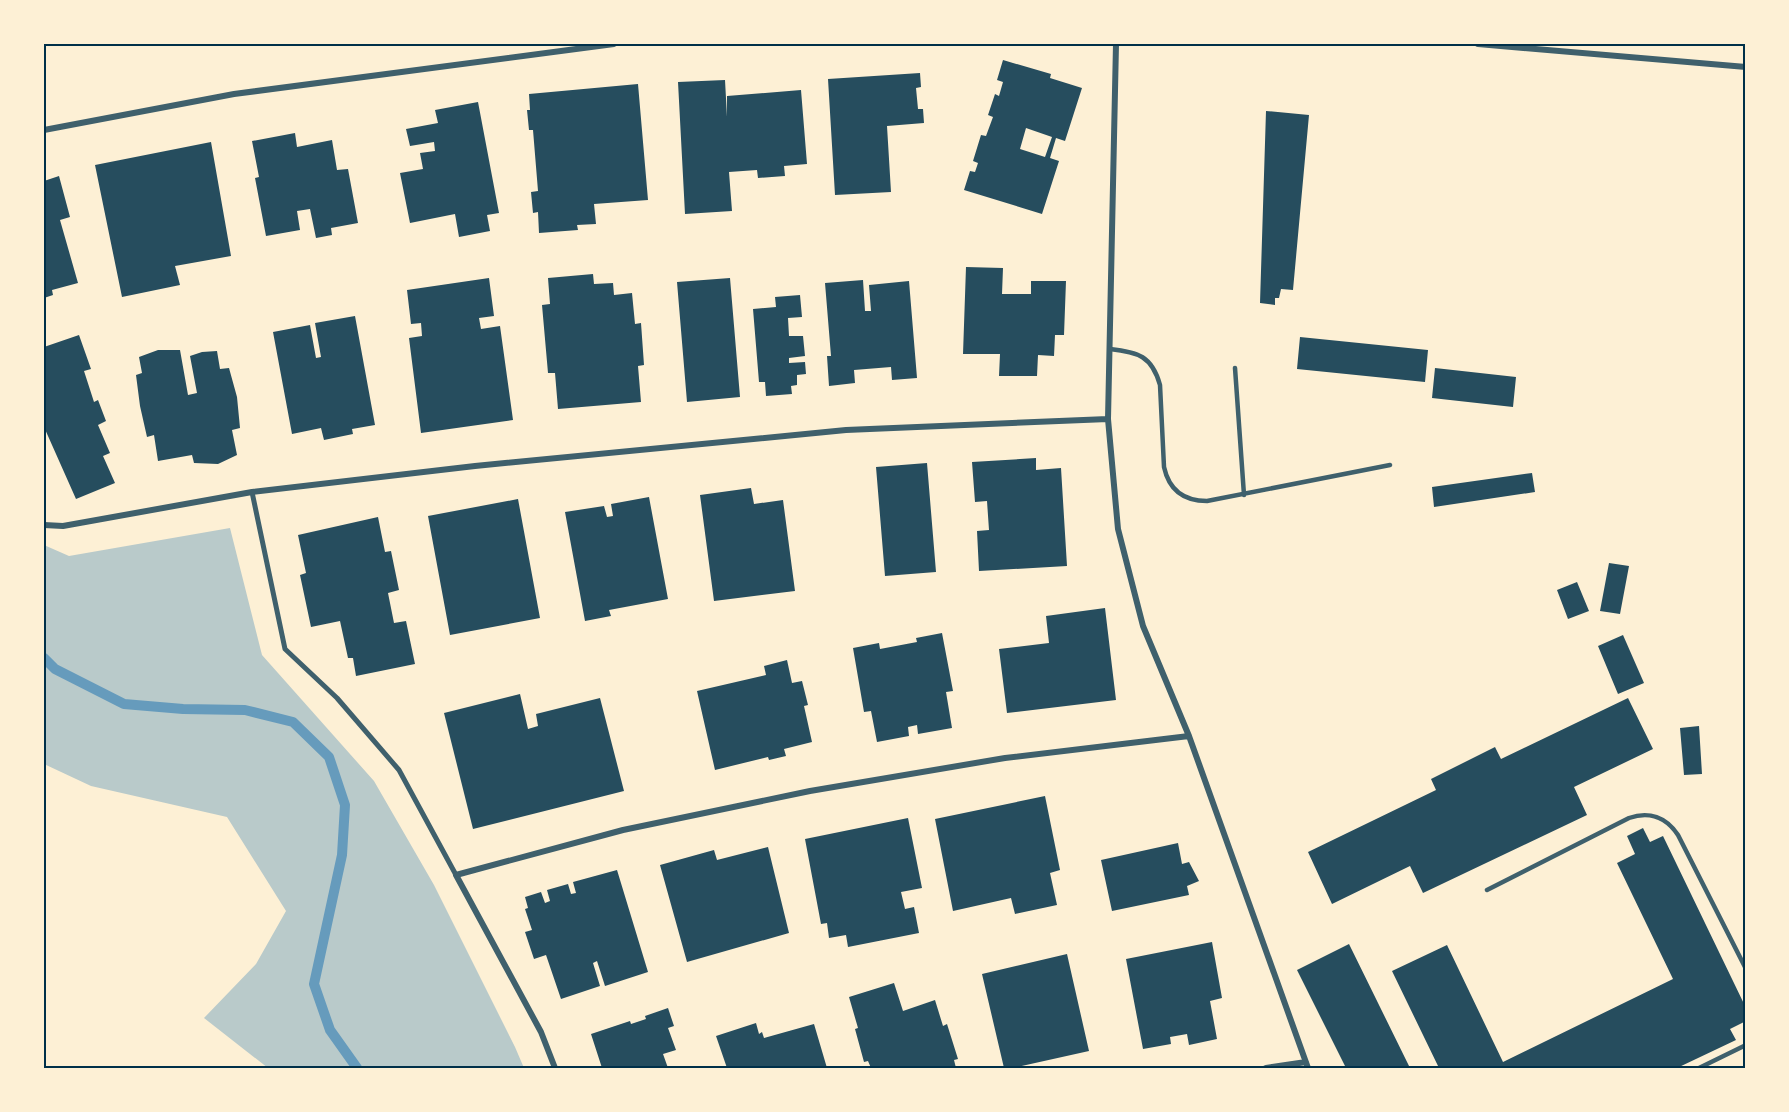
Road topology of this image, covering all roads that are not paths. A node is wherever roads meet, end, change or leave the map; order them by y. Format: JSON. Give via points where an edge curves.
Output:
{"nodes":[{"id":1,"x":614,"y":44,"type":"edge"},
{"id":2,"x":1116,"y":44,"type":"edge"},
{"id":3,"x":1478,"y":44,"type":"edge"},
{"id":4,"x":1746,"y":67,"type":"edge"},
{"id":5,"x":44,"y":130,"type":"edge"},
{"id":6,"x":1110,"y":349,"type":"junction"},
{"id":7,"x":1235,"y":368,"type":"dead end"},
{"id":8,"x":1108,"y":419,"type":"junction"},
{"id":9,"x":1390,"y":465,"type":"dead end"},
{"id":10,"x":252,"y":492,"type":"junction"},
{"id":11,"x":1244,"y":495,"type":"junction"},
{"id":12,"x":44,"y":525,"type":"edge"},
{"id":13,"x":1189,"y":736,"type":"junction"},
{"id":14,"x":456,"y":875,"type":"junction"},
{"id":15,"x":1487,"y":890,"type":"dead end"},
{"id":16,"x":1746,"y":969,"type":"edge"},
{"id":17,"x":1746,"y":1045,"type":"edge"},
{"id":18,"x":1307,"y":1065,"type":"edge"},
{"id":19,"x":555,"y":1068,"type":"edge"},
{"id":20,"x":1266,"y":1068,"type":"edge"},
{"id":21,"x":1700,"y":1068,"type":"edge"}],
"edges":[{"from":1,"to":5,"type":"street","via":[[234,94]]},
{"from":2,"to":6,"type":"street"},
{"from":3,"to":4,"type":"street"},
{"from":6,"to":8,"type":"street"},
{"from":6,"to":11,"type":"lane","via":[[1139,354],[1156,372],[1164,466],[1173,489],[1194,501]]},
{"from":7,"to":11,"type":"lane"},
{"from":8,"to":10,"type":"street","via":[[846,430]]},
{"from":8,"to":13,"type":"street","via":[[1118,529],[1143,626]]},
{"from":9,"to":11,"type":"lane"},
{"from":10,"to":12,"type":"street","via":[[63,526]]},
{"from":10,"to":14,"type":"street","via":[[285,649],[337,698],[399,770]]},
{"from":13,"to":14,"type":"street","via":[[1005,758],[810,791],[623,830]]},
{"from":13,"to":18,"type":"street"},
{"from":14,"to":19,"type":"street","via":[[541,1032]]},
{"from":15,"to":16,"type":"lane","via":[[1629,818],[1652,815],[1672,825]]},
{"from":17,"to":21,"type":"lane"},
{"from":18,"to":20,"type":"street"}]}
